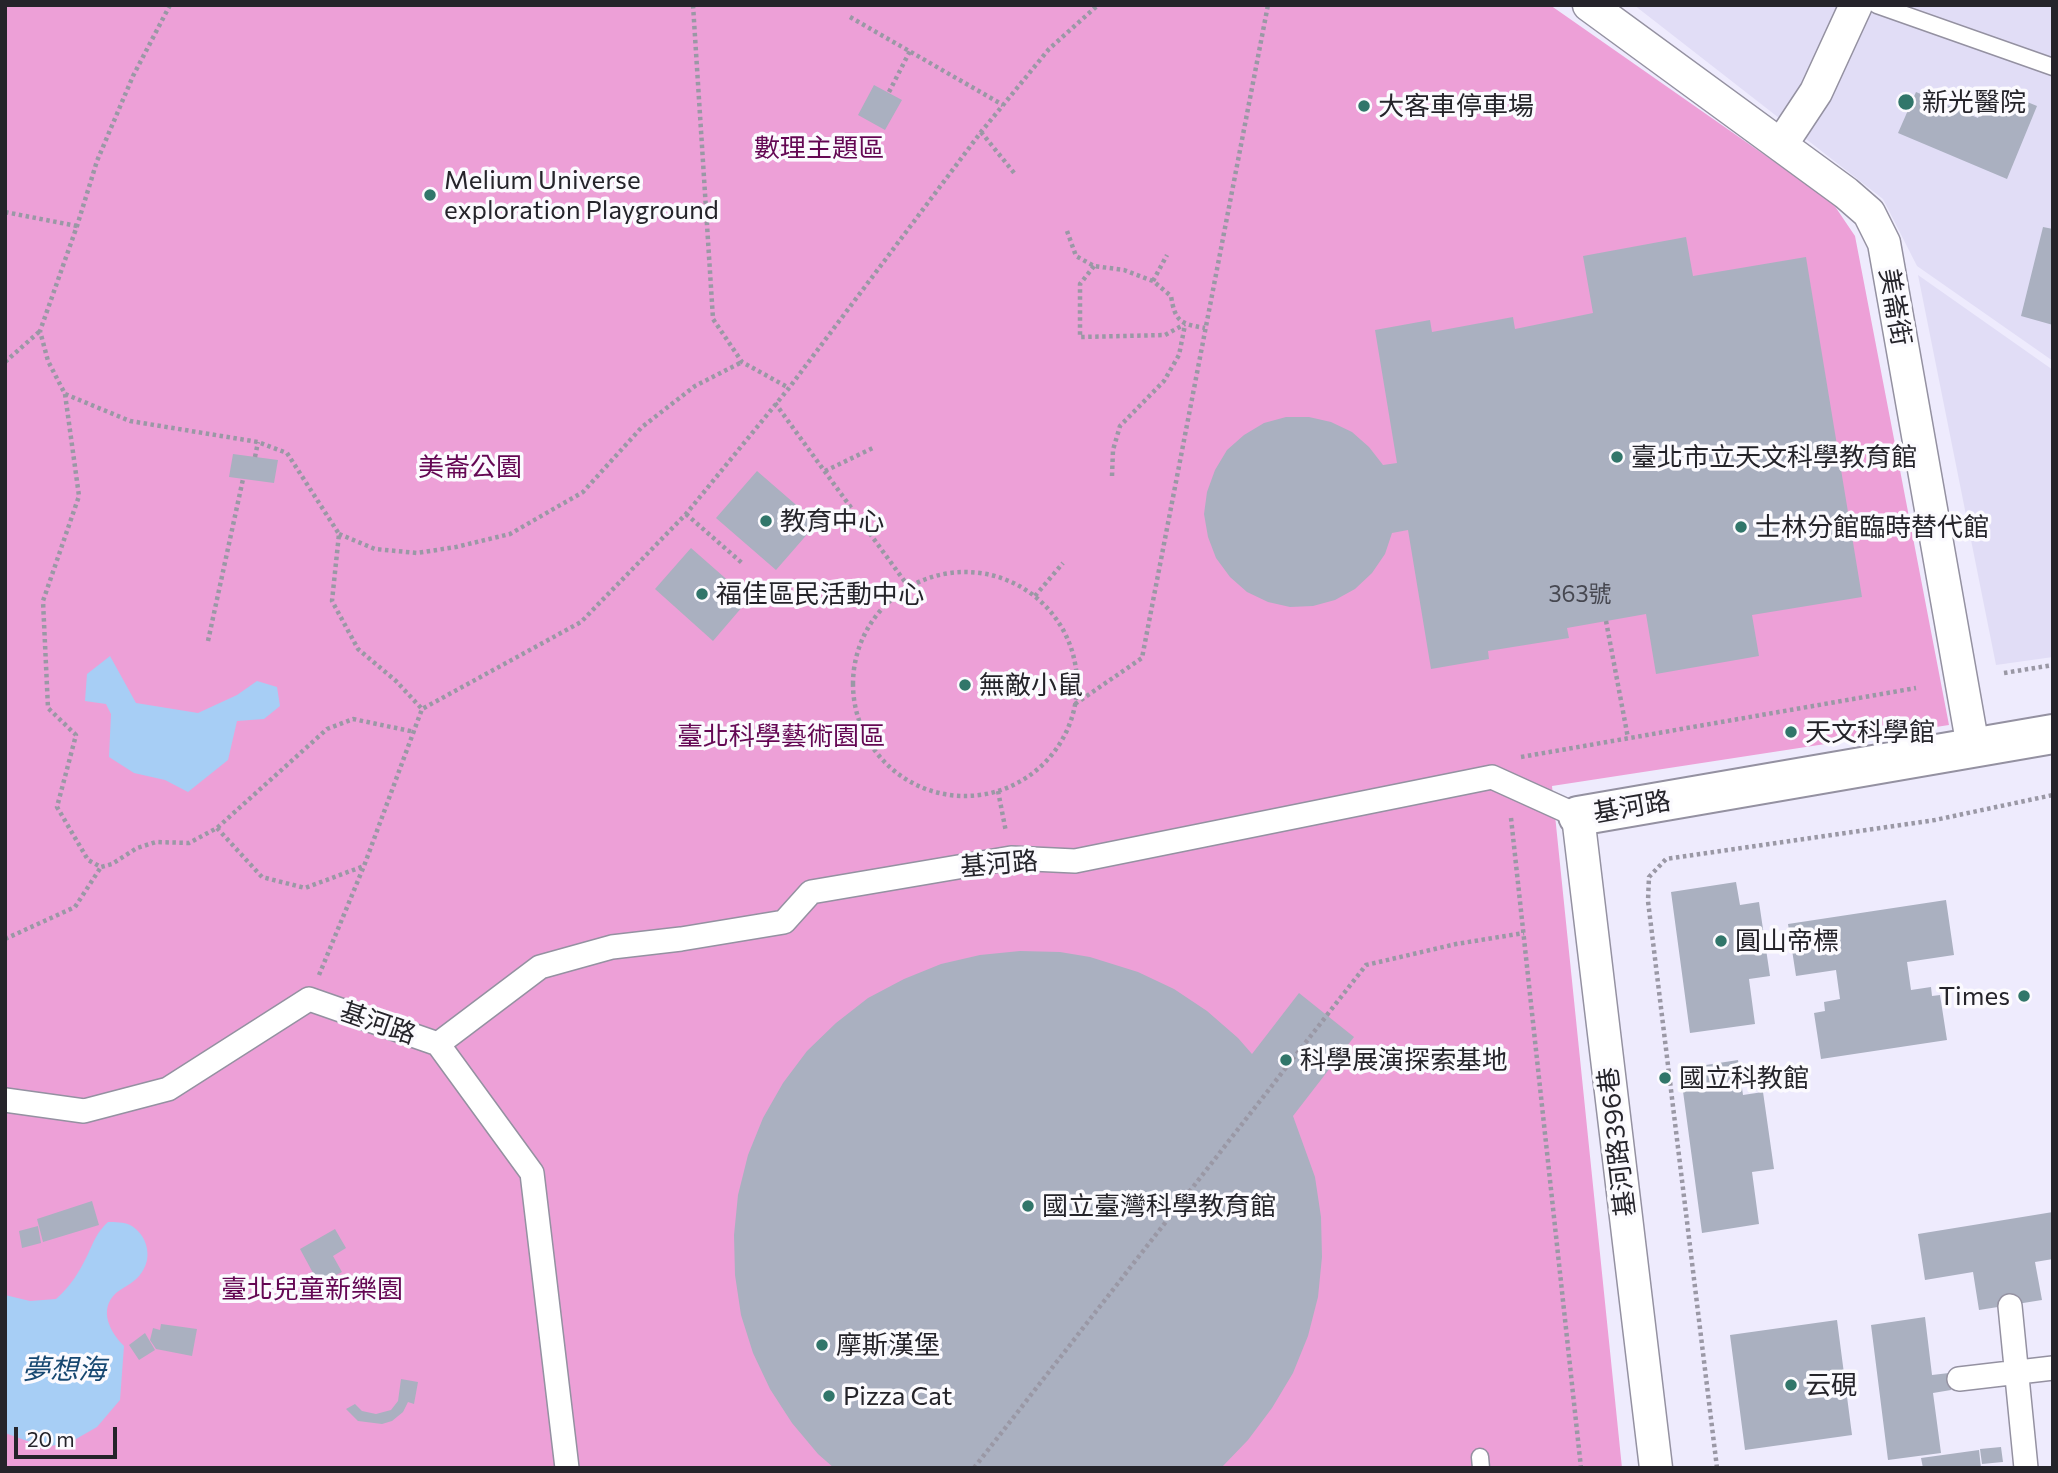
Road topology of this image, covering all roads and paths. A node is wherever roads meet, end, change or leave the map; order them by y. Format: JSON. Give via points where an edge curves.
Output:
{"nodes":[{"id":1,"x":170,"y":5,"type":"edge"},
{"id":2,"x":693,"y":5,"type":"edge"},
{"id":3,"x":1098,"y":5,"type":"edge"},
{"id":4,"x":1268,"y":5,"type":"edge"},
{"id":5,"x":1589,"y":5,"type":"edge"},
{"id":6,"x":1856,"y":5,"type":"edge"},
{"id":7,"x":1877,"y":5,"type":"edge"},
{"id":8,"x":850,"y":18,"type":"dead end"},
{"id":9,"x":910,"y":51,"type":"junction"},
{"id":10,"x":2053,"y":67,"type":"edge"},
{"id":11,"x":889,"y":92,"type":"dead end"},
{"id":12,"x":1003,"y":105,"type":"junction"},
{"id":13,"x":981,"y":132,"type":"junction"},
{"id":14,"x":1782,"y":145,"type":"junction"},
{"id":15,"x":1015,"y":174,"type":"dead end"},
{"id":16,"x":5,"y":212,"type":"edge"},
{"id":17,"x":77,"y":226,"type":"junction"},
{"id":18,"x":1067,"y":231,"type":"dead end"},
{"id":19,"x":1167,"y":256,"type":"dead end"},
{"id":20,"x":1094,"y":266,"type":"junction"},
{"id":21,"x":1153,"y":281,"type":"junction"},
{"id":22,"x":1185,"y":324,"type":"junction"},
{"id":23,"x":1206,"y":328,"type":"junction"},
{"id":24,"x":40,"y":331,"type":"junction"},
{"id":25,"x":5,"y":362,"type":"edge"},
{"id":26,"x":742,"y":362,"type":"junction"},
{"id":27,"x":789,"y":388,"type":"junction"},
{"id":28,"x":65,"y":394,"type":"junction"},
{"id":29,"x":775,"y":403,"type":"junction"},
{"id":30,"x":258,"y":442,"type":"junction"},
{"id":31,"x":875,"y":447,"type":"dead end"},
{"id":32,"x":255,"y":457,"type":"dead end"},
{"id":33,"x":825,"y":471,"type":"junction"},
{"id":34,"x":1112,"y":476,"type":"dead end"},
{"id":35,"x":243,"y":479,"type":"dead end"},
{"id":36,"x":686,"y":514,"type":"junction"},
{"id":37,"x":339,"y":534,"type":"junction"},
{"id":38,"x":742,"y":563,"type":"dead end"},
{"id":39,"x":1063,"y":563,"type":"dead end"},
{"id":40,"x":908,"y":586,"type":"junction"},
{"id":41,"x":1035,"y":596,"type":"junction"},
{"id":42,"x":1606,"y":621,"type":"dead end"},
{"id":43,"x":208,"y":640,"type":"dead end"},
{"id":44,"x":2053,"y":665,"type":"edge"},
{"id":45,"x":2004,"y":673,"type":"dead end"},
{"id":46,"x":1075,"y":704,"type":"junction"},
{"id":47,"x":422,"y":709,"type":"junction"},
{"id":48,"x":415,"y":732,"type":"junction"},
{"id":49,"x":2053,"y":734,"type":"edge"},
{"id":50,"x":1628,"y":738,"type":"dead end"},
{"id":51,"x":1973,"y":747,"type":"junction"},
{"id":52,"x":998,"y":791,"type":"junction"},
{"id":53,"x":2053,"y":794,"type":"edge"},
{"id":54,"x":1578,"y":816,"type":"junction"},
{"id":55,"x":217,"y":828,"type":"junction"},
{"id":56,"x":1011,"y":858,"type":"junction"},
{"id":57,"x":364,"y":866,"type":"junction"},
{"id":58,"x":101,"y":867,"type":"junction"},
{"id":59,"x":1524,"y":933,"type":"dead end"},
{"id":60,"x":5,"y":939,"type":"edge"},
{"id":61,"x":309,"y":999,"type":"junction"},
{"id":62,"x":439,"y":1044,"type":"junction"},
{"id":63,"x":5,"y":1100,"type":"edge"},
{"id":64,"x":2010,"y":1306,"type":"dead end"},
{"id":65,"x":2053,"y":1368,"type":"edge"},
{"id":66,"x":2017,"y":1372,"type":"junction"},
{"id":67,"x":1959,"y":1378,"type":"dead end"},
{"id":68,"x":567,"y":1468,"type":"edge"},
{"id":69,"x":974,"y":1468,"type":"edge"},
{"id":70,"x":1656,"y":1468,"type":"edge"},
{"id":71,"x":1717,"y":1468,"type":"edge"},
{"id":72,"x":2026,"y":1468,"type":"edge"}],
"edges":[{"from":1,"to":17,"type":"path","via":[[102,149]]},
{"from":2,"to":26,"type":"path","via":[[713,319]]},
{"from":3,"to":12,"type":"path","via":[[1049,49]]},
{"from":4,"to":23,"type":"path"},
{"from":5,"to":14,"type":"street","name":"美崙街"},
{"from":6,"to":14,"type":"street","via":[[1816,92]]},
{"from":7,"to":10,"type":"lane"},
{"from":8,"to":9,"type":"path"},
{"from":9,"to":11,"type":"path"},
{"from":9,"to":12,"type":"path"},
{"from":12,"to":13,"type":"path"},
{"from":13,"to":15,"type":"path"},
{"from":13,"to":27,"type":"path"},
{"from":14,"to":51,"type":"street","name":"美崙街","via":[[1869,213],[1884,243]]},
{"from":16,"to":17,"type":"path"},
{"from":17,"to":24,"type":"path"},
{"from":18,"to":20,"type":"path","via":[[1076,256]]},
{"from":19,"to":21,"type":"path"},
{"from":20,"to":21,"type":"path","via":[[1124,270]]},
{"from":20,"to":22,"type":"path","via":[[1080,284],[1080,337],[1165,335]]},
{"from":21,"to":22,"type":"path","via":[[1171,296],[1174,314]]},
{"from":22,"to":23,"type":"path"},
{"from":22,"to":34,"type":"path","via":[[1179,355],[1164,381],[1120,426]]},
{"from":23,"to":46,"type":"path","via":[[1142,658]]},
{"from":24,"to":25,"type":"path"},
{"from":24,"to":28,"type":"path","via":[[48,361]]},
{"from":26,"to":27,"type":"path"},
{"from":26,"to":37,"type":"path","via":[[695,386],[642,427],[583,492],[510,534],[416,553],[375,550]]},
{"from":27,"to":29,"type":"path"},
{"from":28,"to":30,"type":"path","via":[[130,421]]},
{"from":28,"to":58,"type":"path","via":[[79,496],[43,601],[48,708],[76,735],[57,807],[89,860]]},
{"from":29,"to":33,"type":"path"},
{"from":29,"to":36,"type":"path"},
{"from":30,"to":32,"type":"path"},
{"from":30,"to":37,"type":"path","via":[[287,453]]},
{"from":31,"to":33,"type":"path"},
{"from":33,"to":40,"type":"path"},
{"from":35,"to":43,"type":"path"},
{"from":36,"to":38,"type":"path"},
{"from":36,"to":47,"type":"path","via":[[581,622]]},
{"from":37,"to":47,"type":"path","via":[[332,601],[358,649]]},
{"from":39,"to":41,"type":"path"},
{"from":40,"to":41,"type":"path","via":[[950,571],[973,571],[1016,583]]},
{"from":40,"to":52,"type":"path","via":[[874,617],[858,648],[852,683],[861,728],[887,766],[926,790],[950,796]]},
{"from":41,"to":46,"type":"path","via":[[1053,612],[1074,656]]},
{"from":42,"to":50,"type":"path"},
{"from":44,"to":45,"type":"path"},
{"from":46,"to":52,"type":"path","via":[[1056,749],[1021,781]]},
{"from":47,"to":48,"type":"path"},
{"from":48,"to":55,"type":"path","via":[[353,719],[327,729]]},
{"from":48,"to":57,"type":"path"},
{"from":49,"to":51,"type":"street","name":"基河路"},
{"from":51,"to":54,"type":"street","name":"基河路"},
{"from":52,"to":56,"type":"path"},
{"from":53,"to":71,"type":"path","via":[[1935,820],[1666,859],[1649,877],[1648,901]]},
{"from":54,"to":56,"type":"street","name":"基河路","via":[[1492,776],[1075,861]]},
{"from":54,"to":70,"type":"street","name":"基河路396巷"},
{"from":55,"to":57,"type":"path","via":[[262,877],[305,888]]},
{"from":55,"to":58,"type":"path","via":[[189,843],[156,842],[137,848]]},
{"from":56,"to":62,"type":"street","name":"基河路","via":[[811,892],[784,922],[612,947],[540,967]]},
{"from":57,"to":61,"type":"path"},
{"from":58,"to":60,"type":"path","via":[[75,907]]},
{"from":59,"to":69,"type":"path","via":[[1366,965]]},
{"from":61,"to":62,"type":"street","name":"基河路"},
{"from":61,"to":63,"type":"street","name":"基河路","via":[[168,1089],[84,1111]]},
{"from":62,"to":68,"type":"street","via":[[532,1172]]},
{"from":64,"to":66,"type":"street"},
{"from":65,"to":66,"type":"street"},
{"from":66,"to":67,"type":"street"},
{"from":66,"to":72,"type":"street"}]}
